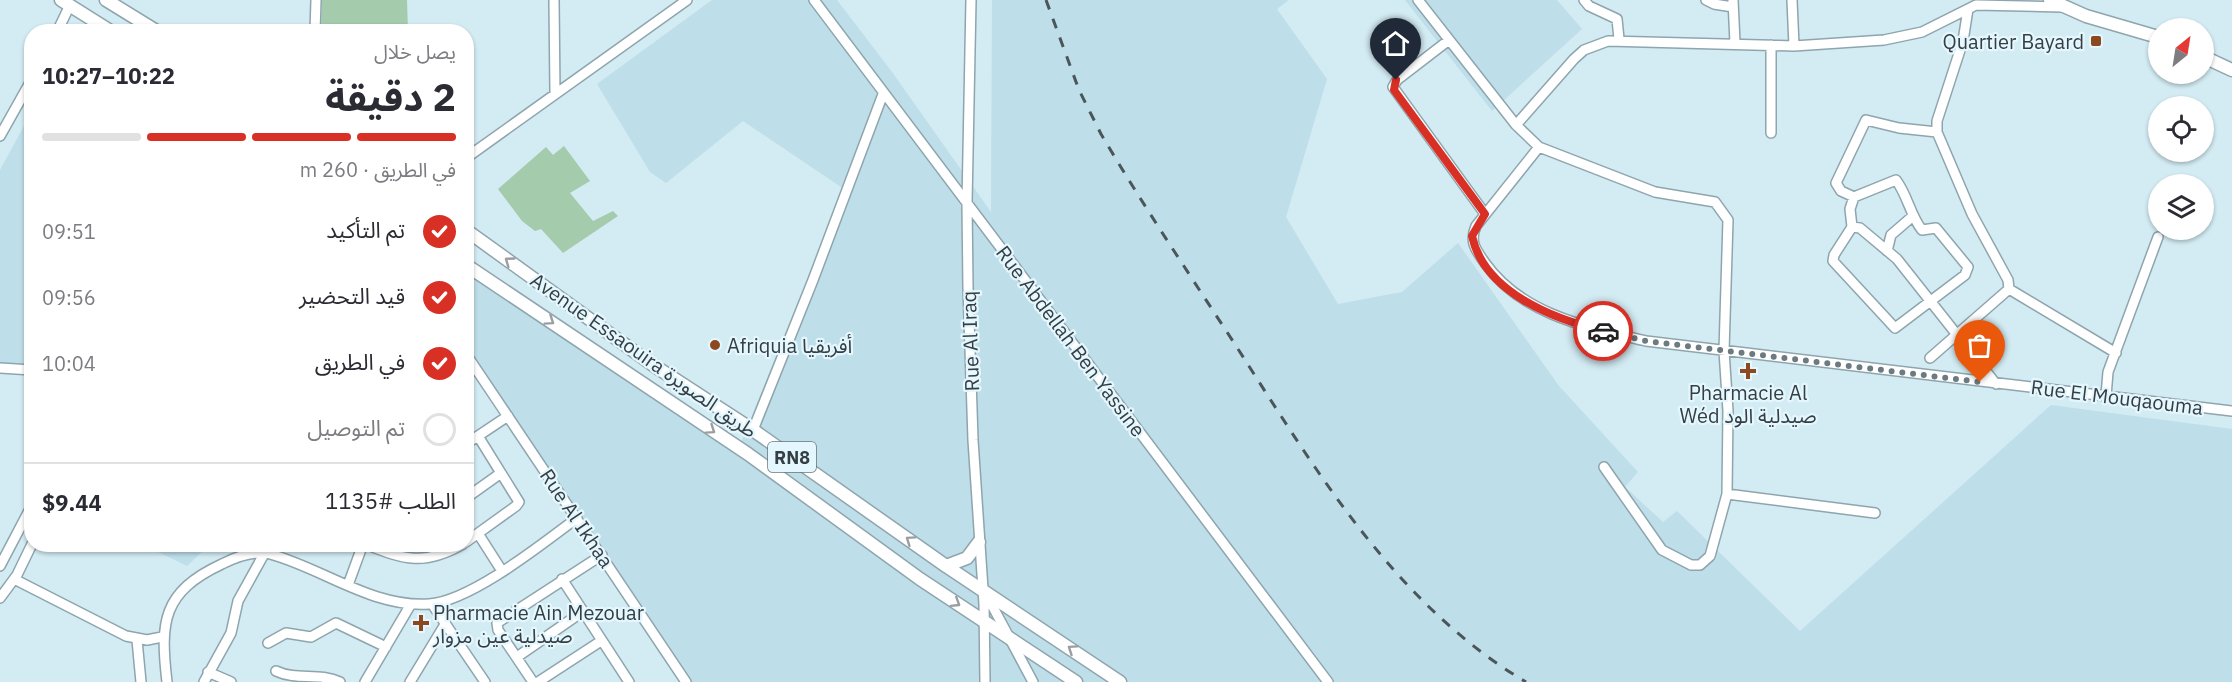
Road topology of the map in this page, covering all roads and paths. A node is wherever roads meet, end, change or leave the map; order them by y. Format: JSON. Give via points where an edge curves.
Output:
{"nodes":[{"id":1,"x":106,"y":0,"type":"edge"},
{"id":2,"x":316,"y":0,"type":"edge"},
{"id":3,"x":554,"y":0,"type":"edge"},
{"id":4,"x":687,"y":0,"type":"edge"},
{"id":5,"x":814,"y":0,"type":"edge"},
{"id":6,"x":971,"y":0,"type":"edge"},
{"id":7,"x":1418,"y":0,"type":"edge"},
{"id":8,"x":1584,"y":0,"type":"edge"},
{"id":9,"x":1706,"y":0,"type":"edge"},
{"id":10,"x":1792,"y":0,"type":"edge"},
{"id":11,"x":2050,"y":0,"type":"edge"},
{"id":12,"x":66,"y":3,"type":"edge"},
{"id":13,"x":1733,"y":4,"type":"edge"},
{"id":14,"x":1974,"y":5,"type":"edge"},
{"id":15,"x":2064,"y":7,"type":"junction"},
{"id":16,"x":59,"y":24,"type":"edge"},
{"id":17,"x":99,"y":24,"type":"edge"},
{"id":18,"x":145,"y":24,"type":"edge"},
{"id":19,"x":315,"y":24,"type":"edge"},
{"id":20,"x":2148,"y":34,"type":"edge"},
{"id":21,"x":1619,"y":39,"type":"junction"},
{"id":22,"x":1449,"y":40,"type":"junction"},
{"id":23,"x":1735,"y":43,"type":"junction"},
{"id":24,"x":1771,"y":45,"type":"junction"},
{"id":25,"x":1794,"y":46,"type":"junction"},
{"id":26,"x":2214,"y":62,"type":"edge"},
{"id":27,"x":2232,"y":70,"type":"edge"},
{"id":28,"x":24,"y":93,"type":"edge"},
{"id":29,"x":555,"y":93,"type":"junction"},
{"id":30,"x":883,"y":94,"type":"junction"},
{"id":31,"x":1516,"y":125,"type":"junction"},
{"id":32,"x":1937,"y":132,"type":"junction"},
{"id":33,"x":1771,"y":133,"type":"dead end"},
{"id":34,"x":0,"y":136,"type":"edge"},
{"id":35,"x":1539,"y":147,"type":"junction"},
{"id":36,"x":474,"y":152,"type":"edge"},
{"id":37,"x":1854,"y":197,"type":"junction"},
{"id":38,"x":967,"y":203,"type":"junction"},
{"id":39,"x":1485,"y":214,"type":"junction"},
{"id":40,"x":1913,"y":216,"type":"junction"},
{"id":41,"x":1852,"y":227,"type":"junction"},
{"id":42,"x":474,"y":236,"type":"edge"},
{"id":43,"x":2157,"y":240,"type":"edge"},
{"id":44,"x":1887,"y":251,"type":"junction"},
{"id":45,"x":474,"y":270,"type":"edge"},
{"id":46,"x":2009,"y":289,"type":"junction"},
{"id":47,"x":1930,"y":301,"type":"junction"},
{"id":48,"x":1957,"y":335,"type":"junction"},
{"id":49,"x":1724,"y":351,"type":"junction"},
{"id":50,"x":2116,"y":353,"type":"junction"},
{"id":51,"x":1930,"y":358,"type":"dead end"},
{"id":52,"x":474,"y":366,"type":"edge"},
{"id":53,"x":0,"y":368,"type":"edge"},
{"id":54,"x":24,"y":370,"type":"edge"},
{"id":55,"x":1996,"y":384,"type":"junction"},
{"id":56,"x":2106,"y":396,"type":"junction"},
{"id":57,"x":2232,"y":411,"type":"edge"},
{"id":58,"x":508,"y":416,"type":"junction"},
{"id":59,"x":753,"y":430,"type":"junction"},
{"id":60,"x":478,"y":436,"type":"junction"},
{"id":61,"x":474,"y":439,"type":"edge"},
{"id":62,"x":1604,"y":467,"type":"dead end"},
{"id":63,"x":501,"y":473,"type":"junction"},
{"id":64,"x":474,"y":492,"type":"edge"},
{"id":65,"x":1727,"y":494,"type":"junction"},
{"id":66,"x":1875,"y":513,"type":"dead end"},
{"id":67,"x":577,"y":518,"type":"junction"},
{"id":68,"x":24,"y":521,"type":"edge"},
{"id":69,"x":479,"y":535,"type":"junction"},
{"id":70,"x":474,"y":538,"type":"edge"},
{"id":71,"x":979,"y":542,"type":"junction"},
{"id":72,"x":28,"y":552,"type":"edge"},
{"id":73,"x":262,"y":552,"type":"edge"},
{"id":74,"x":267,"y":552,"type":"edge"},
{"id":75,"x":270,"y":552,"type":"edge"},
{"id":76,"x":361,"y":552,"type":"edge"},
{"id":77,"x":385,"y":552,"type":"edge"},
{"id":78,"x":447,"y":552,"type":"edge"},
{"id":79,"x":602,"y":555,"type":"junction"},
{"id":80,"x":0,"y":566,"type":"edge"},
{"id":81,"x":946,"y":566,"type":"junction"},
{"id":82,"x":502,"y":571,"type":"junction"},
{"id":83,"x":14,"y":579,"type":"junction"},
{"id":84,"x":562,"y":579,"type":"junction"},
{"id":85,"x":348,"y":585,"type":"junction"},
{"id":86,"x":983,"y":589,"type":"junction"},
{"id":87,"x":0,"y":598,"type":"edge"},
{"id":88,"x":411,"y":604,"type":"junction"},
{"id":89,"x":432,"y":604,"type":"junction"},
{"id":90,"x":582,"y":612,"type":"junction"},
{"id":91,"x":984,"y":620,"type":"junction"},
{"id":92,"x":444,"y":626,"type":"junction"},
{"id":93,"x":1006,"y":634,"type":"junction"},
{"id":94,"x":162,"y":637,"type":"junction"},
{"id":95,"x":137,"y":639,"type":"junction"},
{"id":96,"x":601,"y":641,"type":"junction"},
{"id":97,"x":268,"y":643,"type":"dead end"},
{"id":98,"x":386,"y":647,"type":"junction"},
{"id":99,"x":517,"y":657,"type":"junction"},
{"id":100,"x":276,"y":670,"type":"dead end"},
{"id":101,"x":208,"y":672,"type":"junction"},
{"id":102,"x":627,"y":679,"type":"edge"},
{"id":103,"x":141,"y":682,"type":"edge"},
{"id":104,"x":167,"y":682,"type":"edge"},
{"id":105,"x":204,"y":682,"type":"edge"},
{"id":106,"x":231,"y":682,"type":"edge"},
{"id":107,"x":339,"y":682,"type":"edge"},
{"id":108,"x":365,"y":682,"type":"edge"},
{"id":109,"x":410,"y":682,"type":"edge"},
{"id":110,"x":485,"y":682,"type":"edge"},
{"id":111,"x":533,"y":682,"type":"edge"},
{"id":112,"x":538,"y":682,"type":"edge"},
{"id":113,"x":616,"y":682,"type":"edge"},
{"id":114,"x":686,"y":682,"type":"edge"},
{"id":115,"x":985,"y":682,"type":"edge"},
{"id":116,"x":1033,"y":682,"type":"edge"},
{"id":117,"x":1076,"y":682,"type":"edge"},
{"id":118,"x":1120,"y":682,"type":"edge"},
{"id":119,"x":1328,"y":682,"type":"edge"}],
"edges":[{"from":1,"to":18,"type":"main road"},
{"from":2,"to":19,"type":"street"},
{"from":3,"to":29,"type":"street"},
{"from":4,"to":29,"type":"street"},
{"from":5,"to":30,"type":"street","name":"Rue Abdellah Ben Yassine"},
{"from":6,"to":38,"type":"street","name":"Rue Al Iraq"},
{"from":7,"to":22,"type":"street"},
{"from":8,"to":21,"type":"street","via":[[1617,19]]},
{"from":9,"to":13,"type":"street"},
{"from":10,"to":25,"type":"street"},
{"from":11,"to":15,"type":"main road"},
{"from":12,"to":16,"type":"street"},
{"from":12,"to":17,"type":"main road"},
{"from":13,"to":23,"type":"street"},
{"from":14,"to":15,"type":"street"},
{"from":14,"to":25,"type":"street","via":[[1922,32]]},
{"from":14,"to":32,"type":"street","via":[[1937,121]]},
{"from":15,"to":20,"type":"main road"},
{"from":21,"to":23,"type":"street"},
{"from":21,"to":31,"type":"street","via":[[1596,43],[1584,50]]},
{"from":22,"to":31,"type":"street"},
{"from":22,"to":39,"type":"street","via":[[1396,80],[1393,87]]},
{"from":23,"to":24,"type":"street"},
{"from":24,"to":25,"type":"street"},
{"from":24,"to":33,"type":"street"},
{"from":26,"to":27,"type":"main road"},
{"from":28,"to":34,"type":"street"},
{"from":29,"to":36,"type":"street"},
{"from":30,"to":38,"type":"street","name":"Rue Abdellah Ben Yassine"},
{"from":30,"to":59,"type":"street"},
{"from":31,"to":35,"type":"street"},
{"from":32,"to":37,"type":"street","via":[[1866,120],[1836,183],[1841,191]]},
{"from":32,"to":46,"type":"street"},
{"from":35,"to":39,"type":"street","name":"Rue El Mouqaouma"},
{"from":35,"to":49,"type":"street","via":[[1655,192],[1715,202],[1724,211],[1728,220]]},
{"from":37,"to":40,"type":"street","via":[[1896,180],[1911,204]]},
{"from":37,"to":41,"type":"street","via":[[1850,209]]},
{"from":38,"to":71,"type":"street","name":"Rue Al Iraq"},
{"from":38,"to":119,"type":"street","name":"Rue Abdellah Ben Yassine"},
{"from":39,"to":49,"type":"street","name":"Rue El Mouqaouma","via":[[1472,236],[1474,248],[1498,280],[1517,296],[1591,328],[1646,341]]},
{"from":40,"to":44,"type":"street","via":[[1891,236]]},
{"from":40,"to":47,"type":"street","via":[[1924,231],[1936,228],[1968,267],[1965,275]]},
{"from":41,"to":44,"type":"street","via":[[1860,228]]},
{"from":41,"to":47,"type":"street","via":[[1833,261],[1892,327],[1899,326]]},
{"from":59,"to":42,"type":"main road","name":"Avenue Essaouira طريق الصويرة","number":"RN8","one_way":true,"via":[[653,365]]},
{"from":43,"to":50,"type":"street"},
{"from":44,"to":47,"type":"street"},
{"from":45,"to":91,"type":"main road","name":"Avenue Essaouira طريق الصويرة","number":"RN8","one_way":true,"via":[[748,454],[920,579]]},
{"from":46,"to":48,"type":"street"},
{"from":46,"to":50,"type":"street"},
{"from":47,"to":48,"type":"street"},
{"from":48,"to":51,"type":"street"},
{"from":48,"to":55,"type":"street"},
{"from":49,"to":55,"type":"street","name":"Rue El Mouqaouma"},
{"from":49,"to":65,"type":"street"},
{"from":50,"to":56,"type":"street","via":[[2108,372]]},
{"from":52,"to":58,"type":"street","name":"Rue Al Ikhaa"},
{"from":53,"to":54,"type":"street"},
{"from":55,"to":56,"type":"street","name":"Rue El Mouqaouma"},
{"from":56,"to":57,"type":"street","name":"Rue El Mouqaouma"},
{"from":58,"to":60,"type":"street"},
{"from":58,"to":67,"type":"street","name":"Rue Al Ikhaa"},
{"from":81,"to":59,"type":"main road","name":"Avenue Essaouira طريق الصويرة","number":"RN8","one_way":true},
{"from":60,"to":61,"type":"street"},
{"from":60,"to":63,"type":"street"},
{"from":62,"to":65,"type":"street","via":[[1662,550],[1691,565],[1700,565],[1710,556]]},
{"from":63,"to":64,"type":"street"},
{"from":63,"to":69,"type":"street","via":[[518,504]]},
{"from":65,"to":66,"type":"street"},
{"from":67,"to":79,"type":"street","name":"Rue Al Ikhaa"},
{"from":67,"to":82,"type":"street"},
{"from":68,"to":80,"type":"street"},
{"from":69,"to":70,"type":"street"},
{"from":69,"to":82,"type":"street"},
{"from":71,"to":81,"type":"main road","via":[[967,558]]},
{"from":71,"to":86,"type":"street","name":"Rue Al Iraq"},
{"from":72,"to":83,"type":"street"},
{"from":73,"to":94,"type":"street","via":[[242,555],[195,577],[172,603]]},
{"from":74,"to":101,"type":"street","via":[[238,601],[231,633]]},
{"from":75,"to":85,"type":"street"},
{"from":76,"to":85,"type":"street"},
{"from":77,"to":78,"type":"street","via":[[416,560]]},
{"from":79,"to":84,"type":"street"},
{"from":79,"to":114,"type":"street","name":"Rue Al Ikhaa"},
{"from":81,"to":86,"type":"main road","name":"Avenue Essaouira طريق الصويرة","number":"RN8"},
{"from":82,"to":89,"type":"street","via":[[463,594]]},
{"from":83,"to":87,"type":"street"},
{"from":83,"to":95,"type":"street"},
{"from":84,"to":90,"type":"street"},
{"from":84,"to":99,"type":"street","via":[[497,623]]},
{"from":85,"to":88,"type":"street"},
{"from":86,"to":91,"type":"street","name":"Rue Al Iraq"},
{"from":86,"to":93,"type":"street"},
{"from":118,"to":86,"type":"main road","name":"Avenue Essaouira طريق الصويرة","number":"RN8","one_way":true},
{"from":88,"to":89,"type":"street"},
{"from":88,"to":98,"type":"street"},
{"from":89,"to":92,"type":"street"},
{"from":90,"to":96,"type":"street"},
{"from":90,"to":99,"type":"street"},
{"from":91,"to":93,"type":"main road","name":"Avenue Essaouira طريق الصويرة","number":"RN8"},
{"from":91,"to":115,"type":"street","name":"Rue Al Iraq"},
{"from":92,"to":109,"type":"street"},
{"from":92,"to":110,"type":"street"},
{"from":93,"to":116,"type":"street"},
{"from":93,"to":117,"type":"main road","name":"Avenue Essaouira طريق الصويرة","number":"RN8"},
{"from":94,"to":95,"type":"street"},
{"from":94,"to":104,"type":"street"},
{"from":95,"to":103,"type":"street"},
{"from":96,"to":102,"type":"street"},
{"from":96,"to":112,"type":"street"},
{"from":97,"to":98,"type":"street","via":[[286,633],[311,637],[336,623]]},
{"from":98,"to":108,"type":"street"},
{"from":99,"to":111,"type":"street"},
{"from":100,"to":107,"type":"street","via":[[297,678],[321,677]]},
{"from":101,"to":105,"type":"street"},
{"from":101,"to":106,"type":"street"},
{"from":102,"to":113,"type":"street"}]}
